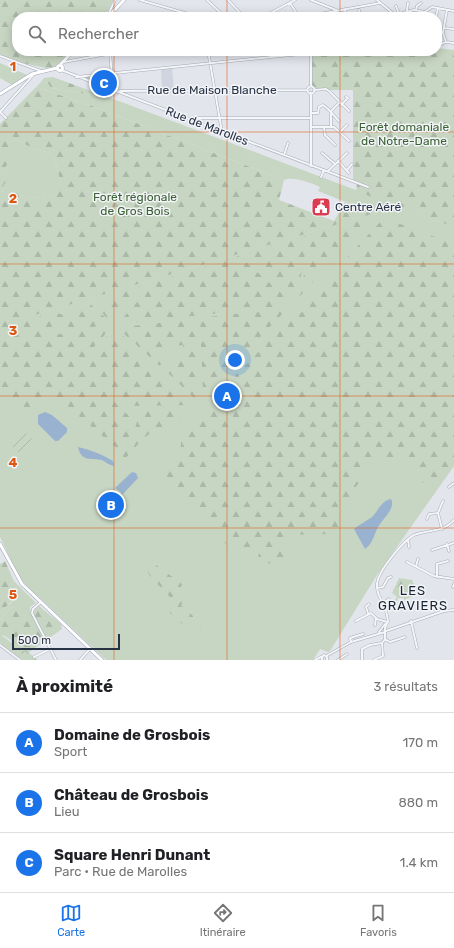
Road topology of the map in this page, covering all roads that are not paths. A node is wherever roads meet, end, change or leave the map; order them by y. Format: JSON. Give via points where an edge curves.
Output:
{"nodes":[{"id":1,"x":115,"y":0,"type":"edge"},
{"id":2,"x":124,"y":0,"type":"edge"},
{"id":3,"x":140,"y":0,"type":"edge"},
{"id":4,"x":207,"y":0,"type":"edge"},
{"id":5,"x":228,"y":0,"type":"edge"},
{"id":6,"x":295,"y":0,"type":"edge"},
{"id":7,"x":311,"y":0,"type":"edge"},
{"id":8,"x":377,"y":0,"type":"edge"},
{"id":9,"x":380,"y":2,"type":"junction"},
{"id":10,"x":408,"y":2,"type":"dead end"},
{"id":11,"x":290,"y":3,"type":"junction"},
{"id":12,"x":422,"y":3,"type":"dead end"},
{"id":13,"x":430,"y":3,"type":"dead end"},
{"id":14,"x":440,"y":5,"type":"dead end"},
{"id":15,"x":396,"y":6,"type":"dead end"},
{"id":16,"x":431,"y":7,"type":"junction"},
{"id":17,"x":448,"y":7,"type":"dead end"},
{"id":18,"x":438,"y":8,"type":"junction"},
{"id":19,"x":113,"y":9,"type":"junction"},
{"id":20,"x":345,"y":9,"type":"junction"},
{"id":21,"x":417,"y":10,"type":"junction"},
{"id":22,"x":448,"y":10,"type":"junction"},
{"id":23,"x":336,"y":11,"type":"junction"},
{"id":24,"x":426,"y":11,"type":"joint"},
{"id":25,"x":454,"y":11,"type":"edge"},
{"id":26,"x":111,"y":12,"type":"edge"},
{"id":27,"x":182,"y":12,"type":"edge"},
{"id":28,"x":220,"y":12,"type":"edge"},
{"id":29,"x":239,"y":12,"type":"edge"},
{"id":30,"x":273,"y":12,"type":"edge"},
{"id":31,"x":296,"y":12,"type":"edge"},
{"id":32,"x":330,"y":12,"type":"edge"},
{"id":33,"x":345,"y":12,"type":"edge"},
{"id":34,"x":393,"y":12,"type":"edge"},
{"id":35,"x":397,"y":12,"type":"edge"},
{"id":36,"x":407,"y":12,"type":"joint"},
{"id":37,"x":437,"y":12,"type":"edge"},
{"id":38,"x":444,"y":28,"type":"junction"},
{"id":39,"x":454,"y":29,"type":"edge"},
{"id":40,"x":442,"y":33,"type":"joint"},
{"id":41,"x":446,"y":42,"type":"junction"},
{"id":42,"x":454,"y":43,"type":"edge"},
{"id":43,"x":442,"y":44,"type":"edge"},
{"id":44,"x":0,"y":56,"type":"edge"},
{"id":45,"x":68,"y":56,"type":"edge"},
{"id":46,"x":89,"y":56,"type":"edge"},
{"id":47,"x":110,"y":56,"type":"edge"},
{"id":48,"x":209,"y":56,"type":"edge"},
{"id":49,"x":274,"y":56,"type":"edge"},
{"id":50,"x":311,"y":56,"type":"edge"},
{"id":51,"x":63,"y":61,"type":"junction"},
{"id":52,"x":210,"y":63,"type":"junction"},
{"id":53,"x":36,"y":68,"type":"junction"},
{"id":54,"x":57,"y":69,"type":"junction"},
{"id":55,"x":42,"y":72,"type":"junction"},
{"id":56,"x":112,"y":72,"type":"junction"},
{"id":57,"x":36,"y":73,"type":"junction"},
{"id":58,"x":76,"y":77,"type":"junction"},
{"id":59,"x":311,"y":86,"type":"junction"},
{"id":60,"x":215,"y":90,"type":"junction"},
{"id":61,"x":307,"y":90,"type":"junction"},
{"id":62,"x":314,"y":90,"type":"junction"},
{"id":63,"x":113,"y":91,"type":"junction"},
{"id":64,"x":117,"y":92,"type":"junction"},
{"id":65,"x":0,"y":93,"type":"edge"},
{"id":66,"x":311,"y":93,"type":"junction"},
{"id":67,"x":346,"y":97,"type":"dead end"},
{"id":68,"x":341,"y":104,"type":"junction"},
{"id":69,"x":349,"y":111,"type":"dead end"},
{"id":70,"x":0,"y":112,"type":"edge"},
{"id":71,"x":331,"y":112,"type":"junction"},
{"id":72,"x":311,"y":113,"type":"junction"},
{"id":73,"x":6,"y":118,"type":"dead end"},
{"id":74,"x":220,"y":118,"type":"junction"},
{"id":75,"x":311,"y":118,"type":"junction"},
{"id":76,"x":335,"y":118,"type":"junction"},
{"id":77,"x":191,"y":120,"type":"junction"},
{"id":78,"x":331,"y":121,"type":"junction"},
{"id":79,"x":339,"y":121,"type":"dead end"},
{"id":80,"x":347,"y":125,"type":"dead end"},
{"id":81,"x":311,"y":127,"type":"junction"},
{"id":82,"x":324,"y":127,"type":"junction"},
{"id":83,"x":331,"y":127,"type":"junction"},
{"id":84,"x":222,"y":132,"type":"junction"},
{"id":85,"x":340,"y":132,"type":"junction"},
{"id":86,"x":349,"y":142,"type":"dead end"},
{"id":87,"x":288,"y":143,"type":"dead end"},
{"id":88,"x":335,"y":145,"type":"dead end"},
{"id":89,"x":347,"y":152,"type":"dead end"},
{"id":90,"x":322,"y":153,"type":"dead end"},
{"id":91,"x":284,"y":155,"type":"junction"},
{"id":92,"x":338,"y":161,"type":"junction"},
{"id":93,"x":335,"y":164,"type":"junction"},
{"id":94,"x":352,"y":164,"type":"dead end"},
{"id":95,"x":311,"y":166,"type":"junction"},
{"id":96,"x":324,"y":170,"type":"junction"},
{"id":97,"x":346,"y":170,"type":"junction"},
{"id":98,"x":328,"y":171,"type":"junction"},
{"id":99,"x":349,"y":173,"type":"dead end"},
{"id":100,"x":321,"y":177,"type":"dead end"},
{"id":101,"x":368,"y":187,"type":"dead end"},
{"id":102,"x":454,"y":484,"type":"edge"},
{"id":103,"x":449,"y":487,"type":"dead end"},
{"id":104,"x":443,"y":501,"type":"dead end"},
{"id":105,"x":438,"y":512,"type":"junction"},
{"id":106,"x":427,"y":519,"type":"dead end"},
{"id":107,"x":454,"y":520,"type":"edge"},
{"id":108,"x":442,"y":529,"type":"junction"},
{"id":109,"x":408,"y":539,"type":"junction"},
{"id":110,"x":454,"y":543,"type":"edge"},
{"id":111,"x":0,"y":544,"type":"edge"},
{"id":112,"x":447,"y":544,"type":"junction"},
{"id":113,"x":409,"y":547,"type":"dead end"},
{"id":114,"x":0,"y":549,"type":"edge"},
{"id":115,"x":432,"y":550,"type":"dead end"},
{"id":116,"x":449,"y":551,"type":"dead end"},
{"id":117,"x":394,"y":555,"type":"junction"},
{"id":118,"x":397,"y":557,"type":"dead end"},
{"id":119,"x":418,"y":559,"type":"dead end"},
{"id":120,"x":448,"y":561,"type":"dead end"},
{"id":121,"x":407,"y":562,"type":"dead end"},
{"id":122,"x":416,"y":566,"type":"junction"},
{"id":123,"x":392,"y":577,"type":"dead end"},
{"id":124,"x":436,"y":577,"type":"junction"},
{"id":125,"x":454,"y":579,"type":"edge"},
{"id":126,"x":454,"y":584,"type":"edge"},
{"id":127,"x":453,"y":587,"type":"edge"},
{"id":128,"x":377,"y":588,"type":"junction"},
{"id":129,"x":389,"y":600,"type":"dead end"},
{"id":130,"x":40,"y":603,"type":"junction"},
{"id":131,"x":384,"y":603,"type":"junction"},
{"id":132,"x":369,"y":604,"type":"dead end"},
{"id":133,"x":454,"y":610,"type":"edge"},
{"id":134,"x":368,"y":613,"type":"junction"},
{"id":135,"x":376,"y":618,"type":"junction"},
{"id":136,"x":356,"y":621,"type":"dead end"},
{"id":137,"x":411,"y":621,"type":"junction"},
{"id":138,"x":387,"y":622,"type":"junction"},
{"id":139,"x":375,"y":624,"type":"dead end"},
{"id":140,"x":385,"y":630,"type":"junction"},
{"id":141,"x":363,"y":634,"type":"dead end"},
{"id":142,"x":405,"y":637,"type":"dead end"},
{"id":143,"x":386,"y":639,"type":"junction"},
{"id":144,"x":351,"y":642,"type":"junction"},
{"id":145,"x":382,"y":643,"type":"junction"},
{"id":146,"x":0,"y":645,"type":"edge"},
{"id":147,"x":417,"y":648,"type":"dead end"},
{"id":148,"x":50,"y":649,"type":"junction"},
{"id":149,"x":89,"y":650,"type":"junction"},
{"id":150,"x":347,"y":654,"type":"dead end"},
{"id":151,"x":34,"y":656,"type":"dead end"},
{"id":152,"x":327,"y":658,"type":"edge"},
{"id":153,"x":322,"y":659,"type":"edge"},
{"id":154,"x":20,"y":660,"type":"edge"},
{"id":155,"x":56,"y":660,"type":"edge"},
{"id":156,"x":80,"y":660,"type":"edge"},
{"id":157,"x":101,"y":660,"type":"edge"},
{"id":158,"x":316,"y":660,"type":"edge"},
{"id":159,"x":330,"y":660,"type":"edge"},
{"id":160,"x":338,"y":660,"type":"edge"},
{"id":161,"x":362,"y":660,"type":"edge"},
{"id":162,"x":374,"y":660,"type":"edge"}],
"edges":[{"from":1,"to":19,"type":"street"},
{"from":2,"to":19,"type":"main road"},
{"from":3,"to":27,"type":"street"},
{"from":4,"to":28,"type":"street"},
{"from":5,"to":29,"type":"street"},
{"from":6,"to":11,"type":"street"},
{"from":7,"to":23,"type":"street"},
{"from":8,"to":9,"type":"street"},
{"from":9,"to":20,"type":"street"},
{"from":9,"to":34,"type":"street"},
{"from":10,"to":36,"type":"street"},
{"from":11,"to":30,"type":"street"},
{"from":11,"to":31,"type":"street"},
{"from":12,"to":21,"type":"street","via":[[417,6]]},
{"from":13,"to":16,"type":"street"},
{"from":14,"to":18,"type":"street"},
{"from":15,"to":35,"type":"street"},
{"from":16,"to":18,"type":"street"},
{"from":16,"to":24,"type":"street"},
{"from":17,"to":22,"type":"street"},
{"from":18,"to":22,"type":"street"},
{"from":18,"to":37,"type":"street"},
{"from":19,"to":26,"type":"main road"},
{"from":20,"to":23,"type":"street"},
{"from":20,"to":33,"type":"street"},
{"from":21,"to":24,"type":"street"},
{"from":21,"to":36,"type":"street"},
{"from":22,"to":25,"type":"street"},
{"from":22,"to":38,"type":"street"},
{"from":23,"to":32,"type":"street"},
{"from":38,"to":39,"type":"street"},
{"from":38,"to":40,"type":"street"},
{"from":40,"to":41,"type":"street"},
{"from":41,"to":42,"type":"street"},
{"from":41,"to":43,"type":"street"},
{"from":44,"to":53,"type":"street"},
{"from":45,"to":51,"type":"main road"},
{"from":46,"to":51,"type":"street"},
{"from":47,"to":56,"type":"street"},
{"from":48,"to":52,"type":"street"},
{"from":49,"to":52,"type":"street"},
{"from":50,"to":59,"type":"street"},
{"from":51,"to":54,"type":"main road","via":[[60,65],[62,67]]},
{"from":52,"to":56,"type":"street"},
{"from":52,"to":60,"type":"street"},
{"from":53,"to":55,"type":"street"},
{"from":53,"to":57,"type":"street"},
{"from":54,"to":55,"type":"main road"},
{"from":54,"to":58,"type":"street","name":"Rue de Marolles"},
{"from":55,"to":57,"type":"main road"},
{"from":56,"to":58,"type":"street"},
{"from":56,"to":63,"type":"street"},
{"from":57,"to":65,"type":"main road"},
{"from":57,"to":70,"type":"street"},
{"from":58,"to":63,"type":"street","name":"Rue de Marolles"},
{"from":59,"to":61,"type":"street"},
{"from":59,"to":62,"type":"street"},
{"from":60,"to":61,"type":"street","name":"Rue de Maison Blanche"},
{"from":60,"to":64,"type":"street","name":"Rue de Maison Blanche"},
{"from":60,"to":74,"type":"street"},
{"from":61,"to":66,"type":"street"},
{"from":62,"to":66,"type":"street"},
{"from":62,"to":68,"type":"street","via":[[326,89]]},
{"from":63,"to":64,"type":"street","name":"Rue de Marolles"},
{"from":64,"to":77,"type":"street","name":"Rue de Marolles"},
{"from":66,"to":72,"type":"street"},
{"from":67,"to":68,"type":"street","via":[[348,98]]},
{"from":68,"to":69,"type":"street"},
{"from":68,"to":71,"type":"street"},
{"from":70,"to":73,"type":"street"},
{"from":71,"to":72,"type":"street","via":[[320,106],[318,113]]},
{"from":71,"to":76,"type":"street"},
{"from":71,"to":78,"type":"street"},
{"from":72,"to":75,"type":"street"},
{"from":74,"to":75,"type":"street"},
{"from":74,"to":77,"type":"street"},
{"from":74,"to":84,"type":"street"},
{"from":75,"to":81,"type":"street"},
{"from":76,"to":78,"type":"street"},
{"from":76,"to":79,"type":"street"},
{"from":77,"to":84,"type":"street","name":"Rue de Marolles"},
{"from":78,"to":83,"type":"street"},
{"from":80,"to":85,"type":"street"},
{"from":81,"to":82,"type":"street"},
{"from":81,"to":95,"type":"street"},
{"from":82,"to":83,"type":"street"},
{"from":82,"to":88,"type":"street","via":[[324,135]]},
{"from":83,"to":85,"type":"street"},
{"from":84,"to":91,"type":"street","name":"Rue de Marolles"},
{"from":85,"to":86,"type":"street"},
{"from":87,"to":91,"type":"street"},
{"from":89,"to":92,"type":"street"},
{"from":90,"to":93,"type":"street"},
{"from":91,"to":95,"type":"street","name":"Rue de Marolles"},
{"from":92,"to":93,"type":"street"},
{"from":92,"to":97,"type":"street"},
{"from":93,"to":98,"type":"street"},
{"from":94,"to":97,"type":"street"},
{"from":95,"to":96,"type":"street","name":"Rue de Marolles"},
{"from":96,"to":98,"type":"street","name":"Rue de Marolles"},
{"from":96,"to":100,"type":"street"},
{"from":97,"to":99,"type":"street"},
{"from":98,"to":101,"type":"street","name":"Rue de Marolles"},
{"from":102,"to":103,"type":"street"},
{"from":104,"to":105,"type":"street"},
{"from":105,"to":106,"type":"street","via":[[429,514]]},
{"from":105,"to":108,"type":"street"},
{"from":107,"to":108,"type":"street"},
{"from":108,"to":109,"type":"street","via":[[423,532]]},
{"from":109,"to":113,"type":"street"},
{"from":109,"to":117,"type":"street"},
{"from":110,"to":112,"type":"street"},
{"from":111,"to":130,"type":"main road","via":[[20,582]]},
{"from":112,"to":115,"type":"street"},
{"from":112,"to":116,"type":"street"},
{"from":114,"to":130,"type":"main road","via":[[16,579]]},
{"from":117,"to":118,"type":"street"},
{"from":117,"to":128,"type":"street","via":[[378,579]]},
{"from":119,"to":122,"type":"street"},
{"from":120,"to":124,"type":"street","via":[[437,564]]},
{"from":121,"to":122,"type":"street"},
{"from":122,"to":124,"type":"street"},
{"from":123,"to":128,"type":"street","via":[[388,578],[383,587]]},
{"from":124,"to":125,"type":"street"},
{"from":126,"to":127,"type":"street"},
{"from":128,"to":131,"type":"street"},
{"from":129,"to":131,"type":"street"},
{"from":130,"to":148,"type":"street","via":[[32,612]]},
{"from":130,"to":149,"type":"main road"},
{"from":130,"to":157,"type":"main road"},
{"from":131,"to":138,"type":"street"},
{"from":132,"to":134,"type":"street","via":[[366,607]]},
{"from":133,"to":137,"type":"street"},
{"from":134,"to":135,"type":"street","via":[[373,613]]},
{"from":134,"to":136,"type":"street"},
{"from":135,"to":138,"type":"street"},
{"from":135,"to":139,"type":"street"},
{"from":137,"to":140,"type":"street"},
{"from":137,"to":147,"type":"street"},
{"from":138,"to":140,"type":"street"},
{"from":140,"to":143,"type":"street"},
{"from":140,"to":144,"type":"street"},
{"from":141,"to":144,"type":"street","via":[[350,638]]},
{"from":142,"to":143,"type":"street","via":[[390,642]]},
{"from":143,"to":145,"type":"street"},
{"from":144,"to":152,"type":"street"},
{"from":145,"to":161,"type":"street","via":[[370,644],[362,649]]},
{"from":145,"to":162,"type":"street","via":[[383,656]]},
{"from":146,"to":154,"type":"street"},
{"from":148,"to":151,"type":"street"},
{"from":148,"to":155,"type":"street"},
{"from":149,"to":156,"type":"street"},
{"from":149,"to":157,"type":"main road"},
{"from":150,"to":160,"type":"street"},
{"from":152,"to":153,"type":"street"},
{"from":152,"to":159,"type":"street"},
{"from":153,"to":158,"type":"street"}]}
